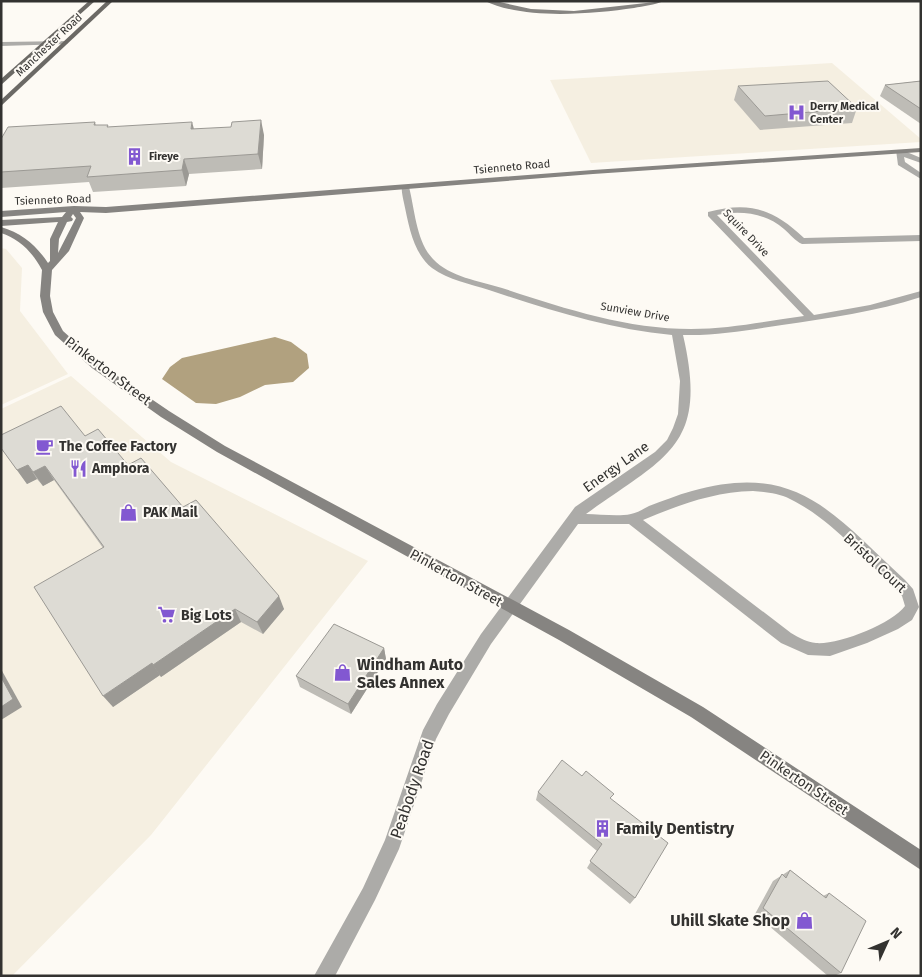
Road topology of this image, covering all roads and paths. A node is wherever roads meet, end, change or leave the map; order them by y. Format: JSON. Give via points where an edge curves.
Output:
{"nodes":[{"id":1,"x":92,"y":1,"type":"edge"},
{"id":2,"x":110,"y":1,"type":"edge"},
{"id":3,"x":488,"y":1,"type":"edge"},
{"id":4,"x":661,"y":1,"type":"edge"},
{"id":5,"x":67,"y":42,"type":"junction"},
{"id":6,"x":47,"y":43,"type":"junction"},
{"id":7,"x":1,"y":44,"type":"edge"},
{"id":8,"x":1,"y":83,"type":"edge"},
{"id":9,"x":1,"y":104,"type":"edge"},
{"id":10,"x":921,"y":150,"type":"edge"},
{"id":11,"x":899,"y":152,"type":"junction"},
{"id":12,"x":921,"y":161,"type":"edge"},
{"id":13,"x":921,"y":177,"type":"edge"},
{"id":14,"x":405,"y":187,"type":"junction"},
{"id":15,"x":74,"y":209,"type":"junction"},
{"id":16,"x":106,"y":210,"type":"junction"},
{"id":17,"x":1,"y":214,"type":"edge"},
{"id":18,"x":80,"y":218,"type":"junction"},
{"id":19,"x":63,"y":219,"type":"junction"},
{"id":20,"x":1,"y":223,"type":"edge"},
{"id":21,"x":1,"y":230,"type":"edge"},
{"id":22,"x":921,"y":238,"type":"edge"},
{"id":23,"x":51,"y":265,"type":"junction"},
{"id":24,"x":921,"y":294,"type":"edge"},
{"id":25,"x":812,"y":318,"type":"junction"},
{"id":26,"x":677,"y":332,"type":"junction"},
{"id":27,"x":573,"y":519,"type":"junction"},
{"id":28,"x":632,"y":519,"type":"junction"},
{"id":29,"x":509,"y":607,"type":"junction"},
{"id":30,"x":921,"y":862,"type":"edge"},
{"id":31,"x":324,"y":976,"type":"edge"}],
"edges":[{"from":1,"to":6,"type":"main road","name":"Manchester Road"},
{"from":2,"to":5,"type":"main road","name":"Manchester Road"},
{"from":3,"to":4,"type":"street","via":[[529,10],[576,13]]},
{"from":5,"to":6,"type":"street"},
{"from":5,"to":9,"type":"main road","name":"Manchester Road"},
{"from":6,"to":7,"type":"street"},
{"from":6,"to":8,"type":"main road","name":"Manchester Road"},
{"from":10,"to":11,"type":"street","name":"Tsienneto Road"},
{"from":11,"to":12,"type":"street"},
{"from":11,"to":13,"type":"street","via":[[901,163]]},
{"from":11,"to":14,"type":"street","name":"Tsienneto Road"},
{"from":14,"to":16,"type":"street","name":"Tsienneto Road"},
{"from":14,"to":26,"type":"street","name":"Sunview Drive","via":[[420,243],[428,259],[437,267],[554,308]]},
{"from":15,"to":16,"type":"street","name":"Tsienneto Road"},
{"from":15,"to":17,"type":"street","name":"Tsienneto Road"},
{"from":15,"to":18,"type":"street"},
{"from":15,"to":19,"type":"street","name":"Pinkerton Street"},
{"from":16,"to":18,"type":"street","name":"Tsienneto Road"},
{"from":18,"to":19,"type":"street","name":"Tsienneto Road"},
{"from":18,"to":23,"type":"street","via":[[68,244]]},
{"from":19,"to":20,"type":"street","name":"Tsienneto Road"},
{"from":19,"to":23,"type":"street","name":"Pinkerton Street","via":[[54,236]]},
{"from":21,"to":23,"type":"street","via":[[25,241]]},
{"from":22,"to":25,"type":"street","name":"Squire Drive","via":[[802,241],[781,222],[761,214],[733,210],[711,214]]},
{"from":23,"to":29,"type":"street","name":"Pinkerton Street","via":[[45,296],[53,324],[69,343],[112,378],[221,449]]},
{"from":24,"to":25,"type":"street","name":"Sunview Drive"},
{"from":25,"to":26,"type":"street","name":"Sunview Drive","via":[[722,330]]},
{"from":26,"to":27,"type":"street","name":"Energy Lane","via":[[687,388],[682,425],[676,438],[660,455],[594,500]]},
{"from":27,"to":28,"type":"street","name":"Bristol Court"},
{"from":27,"to":29,"type":"street","name":"Energy Lane"},
{"from":28,"to":28,"type":"street","name":"Bristol Court","via":[[674,501],[728,488],[762,486],[791,494],[823,515],[900,584],[911,598],[912,606],[898,622],[838,648],[810,649],[786,638]]},
{"from":29,"to":30,"type":"street","name":"Pinkerton Street","via":[[697,712]]},
{"from":29,"to":31,"type":"street","name":"Peabody Road","via":[[443,709],[430,736],[393,843]]}]}
